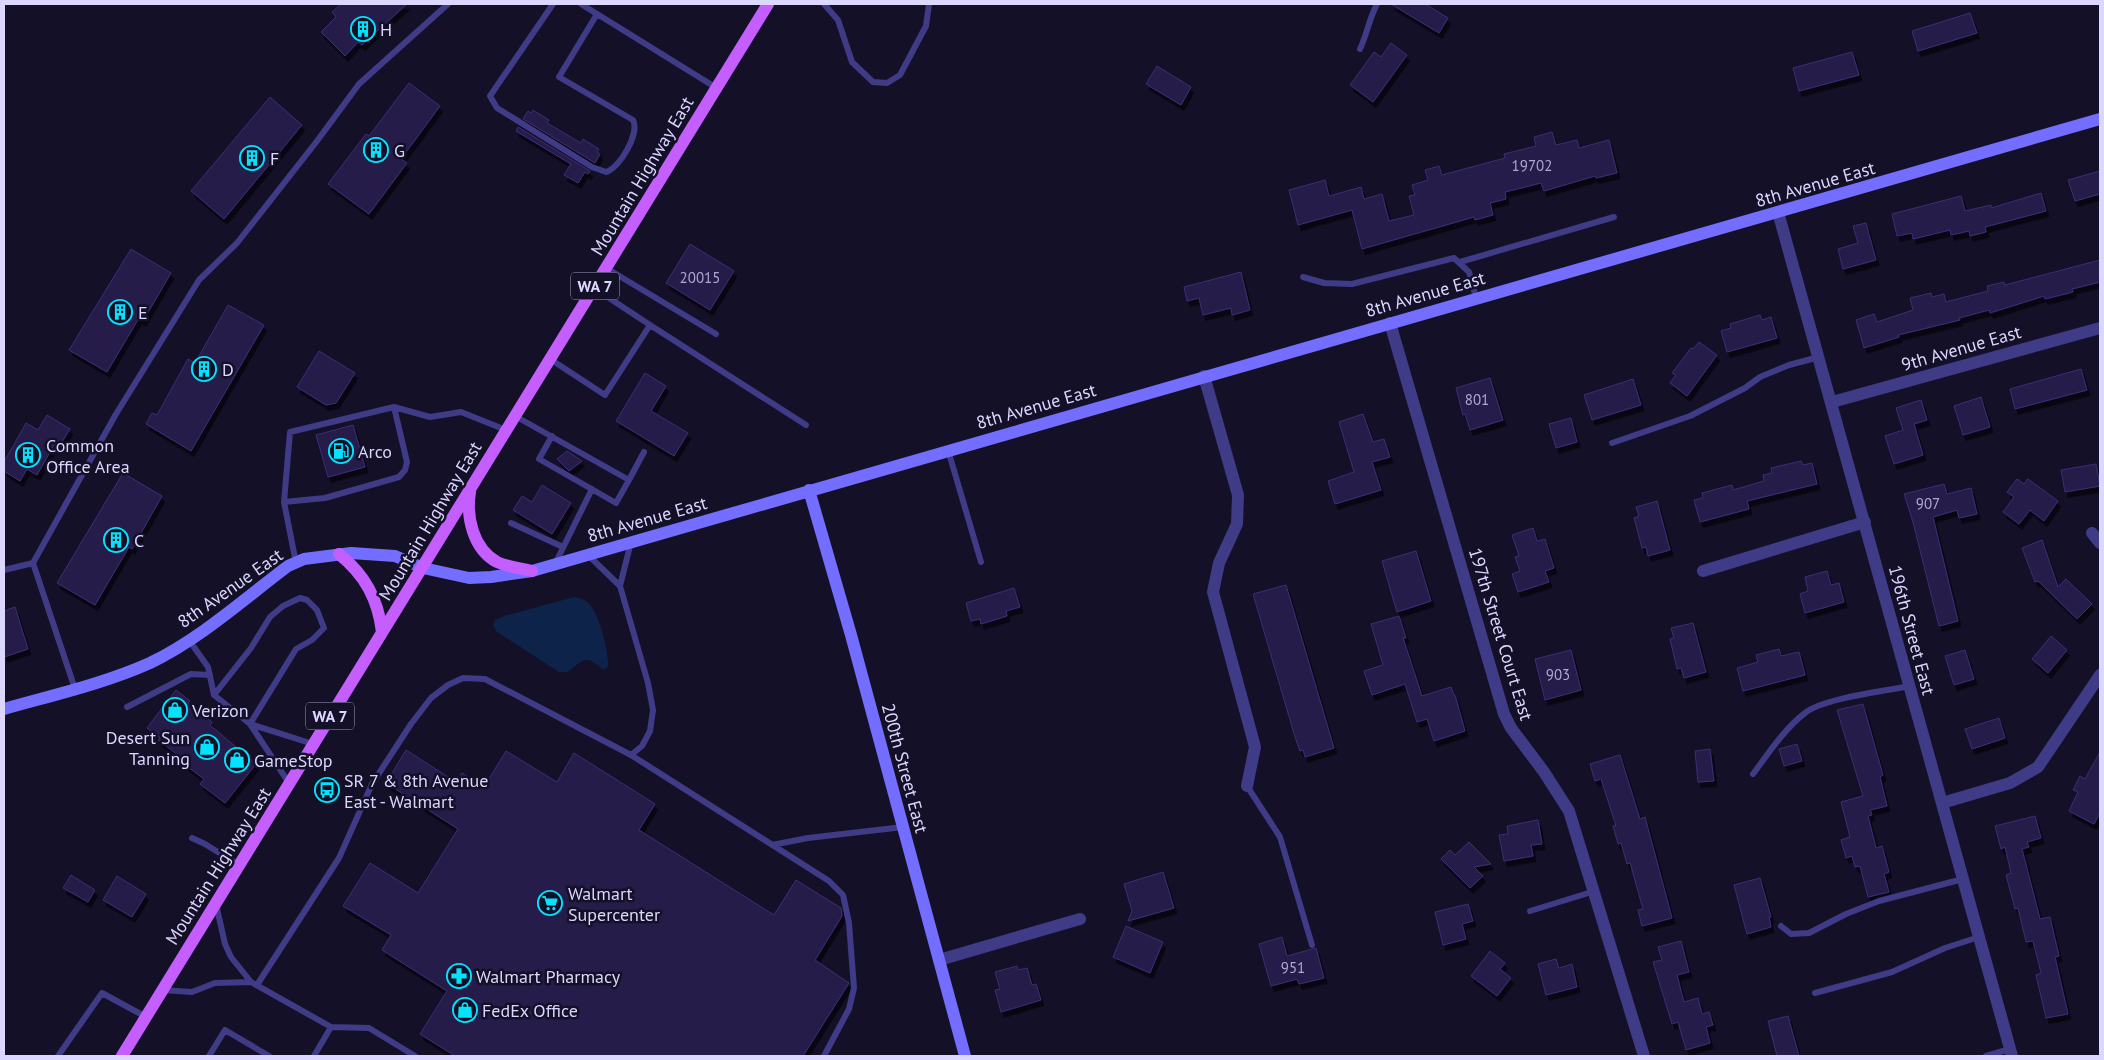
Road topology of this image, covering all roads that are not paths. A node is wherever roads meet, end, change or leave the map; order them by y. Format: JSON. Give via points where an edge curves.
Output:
{"nodes":[{"id":1,"x":448,"y":4,"type":"edge"},
{"id":2,"x":552,"y":4,"type":"edge"},
{"id":3,"x":581,"y":4,"type":"edge"},
{"id":4,"x":768,"y":4,"type":"edge"},
{"id":5,"x":824,"y":4,"type":"edge"},
{"id":6,"x":929,"y":4,"type":"edge"},
{"id":7,"x":1377,"y":4,"type":"edge"},
{"id":8,"x":598,"y":14,"type":"junction"},
{"id":9,"x":1360,"y":49,"type":"dead end"},
{"id":10,"x":715,"y":87,"type":"junction"},
{"id":11,"x":2100,"y":119,"type":"edge"},
{"id":12,"x":1778,"y":212,"type":"junction"},
{"id":13,"x":1614,"y":217,"type":"dead end"},
{"id":14,"x":1460,"y":262,"type":"junction"},
{"id":15,"x":606,"y":268,"type":"junction"},
{"id":16,"x":1303,"y":277,"type":"dead end"},
{"id":17,"x":594,"y":288,"type":"junction"},
{"id":18,"x":1476,"y":298,"type":"junction"},
{"id":19,"x":1390,"y":322,"type":"junction"},
{"id":20,"x":650,"y":324,"type":"junction"},
{"id":21,"x":2100,"y":328,"type":"edge"},
{"id":22,"x":716,"y":334,"type":"dead end"},
{"id":23,"x":1819,"y":357,"type":"junction"},
{"id":24,"x":550,"y":359,"type":"junction"},
{"id":25,"x":1204,"y":376,"type":"junction"},
{"id":26,"x":1832,"y":402,"type":"junction"},
{"id":27,"x":394,"y":407,"type":"junction"},
{"id":28,"x":515,"y":416,"type":"junction"},
{"id":29,"x":806,"y":425,"type":"dead end"},
{"id":30,"x":506,"y":430,"type":"junction"},
{"id":31,"x":552,"y":436,"type":"junction"},
{"id":32,"x":1612,"y":443,"type":"dead end"},
{"id":33,"x":948,"y":450,"type":"junction"},
{"id":34,"x":644,"y":452,"type":"dead end"},
{"id":35,"x":629,"y":480,"type":"junction"},
{"id":36,"x":470,"y":489,"type":"junction"},
{"id":37,"x":592,"y":489,"type":"junction"},
{"id":38,"x":809,"y":490,"type":"junction"},
{"id":39,"x":284,"y":502,"type":"junction"},
{"id":40,"x":1865,"y":522,"type":"junction"},
{"id":41,"x":511,"y":523,"type":"dead end"},
{"id":42,"x":631,"y":542,"type":"junction"},
{"id":43,"x":563,"y":547,"type":"junction"},
{"id":44,"x":339,"y":554,"type":"junction"},
{"id":45,"x":587,"y":555,"type":"junction"},
{"id":46,"x":981,"y":562,"type":"dead end"},
{"id":47,"x":33,"y":563,"type":"junction"},
{"id":48,"x":296,"y":563,"type":"junction"},
{"id":49,"x":555,"y":564,"type":"junction"},
{"id":50,"x":422,"y":568,"type":"junction"},
{"id":51,"x":4,"y":570,"type":"edge"},
{"id":52,"x":532,"y":571,"type":"junction"},
{"id":53,"x":1704,"y":572,"type":"dead end"},
{"id":54,"x":620,"y":586,"type":"junction"},
{"id":55,"x":382,"y":632,"type":"junction"},
{"id":56,"x":189,"y":639,"type":"junction"},
{"id":57,"x":210,"y":675,"type":"junction"},
{"id":58,"x":2100,"y":675,"type":"edge"},
{"id":59,"x":1910,"y":686,"type":"junction"},
{"id":60,"x":75,"y":689,"type":"junction"},
{"id":61,"x":214,"y":695,"type":"junction"},
{"id":62,"x":127,"y":707,"type":"dead end"},
{"id":63,"x":4,"y":709,"type":"edge"},
{"id":64,"x":250,"y":724,"type":"junction"},
{"id":65,"x":314,"y":744,"type":"junction"},
{"id":66,"x":631,"y":755,"type":"junction"},
{"id":67,"x":1752,"y":774,"type":"dead end"},
{"id":68,"x":289,"y":783,"type":"junction"},
{"id":69,"x":1247,"y":786,"type":"joint"},
{"id":70,"x":1942,"y":802,"type":"junction"},
{"id":71,"x":903,"y":827,"type":"junction"},
{"id":72,"x":192,"y":838,"type":"dead end"},
{"id":73,"x":772,"y":845,"type":"junction"},
{"id":74,"x":239,"y":865,"type":"junction"},
{"id":75,"x":1963,"y":879,"type":"junction"},
{"id":76,"x":1595,"y":891,"type":"junction"},
{"id":77,"x":216,"y":904,"type":"junction"},
{"id":78,"x":1530,"y":912,"type":"dead end"},
{"id":79,"x":1080,"y":918,"type":"dead end"},
{"id":80,"x":1781,"y":926,"type":"dead end"},
{"id":81,"x":1979,"y":937,"type":"junction"},
{"id":82,"x":1312,"y":945,"type":"dead end"},
{"id":83,"x":939,"y":960,"type":"junction"},
{"id":84,"x":251,"y":982,"type":"junction"},
{"id":85,"x":258,"y":985,"type":"junction"},
{"id":86,"x":162,"y":990,"type":"junction"},
{"id":87,"x":1815,"y":993,"type":"dead end"},
{"id":88,"x":146,"y":1017,"type":"junction"},
{"id":89,"x":331,"y":1027,"type":"junction"},
{"id":90,"x":2011,"y":1053,"type":"edge"},
{"id":91,"x":58,"y":1056,"type":"edge"},
{"id":92,"x":122,"y":1056,"type":"edge"},
{"id":93,"x":209,"y":1056,"type":"edge"},
{"id":94,"x":270,"y":1056,"type":"edge"},
{"id":95,"x":314,"y":1056,"type":"edge"},
{"id":96,"x":415,"y":1056,"type":"edge"},
{"id":97,"x":824,"y":1056,"type":"edge"},
{"id":98,"x":965,"y":1056,"type":"edge"},
{"id":99,"x":1644,"y":1056,"type":"edge"},
{"id":100,"x":1986,"y":1056,"type":"edge"}],
"edges":[{"from":1,"to":47,"type":"lane","via":[[358,84],[318,141],[237,242],[200,280],[116,414]]},
{"from":2,"to":8,"type":"lane","via":[[490,96],[491,101],[497,108],[592,167],[606,172],[617,165],[635,135],[636,124],[630,116],[559,77]]},
{"from":3,"to":8,"type":"lane"},
{"from":4,"to":10,"type":"main road","name":"Mountain Highway East","number":"WA 7"},
{"from":5,"to":6,"type":"lane","via":[[838,20],[852,62],[872,82],[887,83],[900,74],[926,26]]},
{"from":7,"to":9,"type":"lane"},
{"from":8,"to":10,"type":"lane"},
{"from":10,"to":15,"type":"main road","name":"Mountain Highway East","number":"WA 7"},
{"from":11,"to":12,"type":"street","name":"8th Avenue East"},
{"from":12,"to":18,"type":"street","name":"8th Avenue East"},
{"from":12,"to":23,"type":"street","name":"196th Street East"},
{"from":13,"to":14,"type":"lane"},
{"from":14,"to":16,"type":"lane","via":[[1449,258],[1352,284],[1324,283]]},
{"from":14,"to":18,"type":"lane","via":[[1469,272]]},
{"from":15,"to":17,"type":"main road","name":"Mountain Highway East","number":"WA 7"},
{"from":15,"to":22,"type":"lane"},
{"from":17,"to":20,"type":"lane"},
{"from":17,"to":24,"type":"main road","name":"Mountain Highway East","number":"WA 7"},
{"from":18,"to":19,"type":"street","name":"8th Avenue East"},
{"from":19,"to":25,"type":"street","name":"8th Avenue East"},
{"from":19,"to":76,"type":"street","name":"197th Street Court East","via":[[1504,714],[1569,811]]},
{"from":20,"to":24,"type":"lane","via":[[605,395]]},
{"from":20,"to":29,"type":"lane"},
{"from":21,"to":26,"type":"street","name":"9th Avenue East"},
{"from":23,"to":26,"type":"street","name":"196th Street East"},
{"from":23,"to":32,"type":"lane","via":[[1760,377],[1690,416]]},
{"from":24,"to":28,"type":"main road","name":"Mountain Highway East","number":"WA 7"},
{"from":25,"to":33,"type":"street","name":"8th Avenue East"},
{"from":25,"to":69,"type":"street","via":[[1240,509],[1237,524],[1219,563],[1213,592],[1256,747]]},
{"from":26,"to":40,"type":"street","name":"196th Street East"},
{"from":27,"to":30,"type":"lane","via":[[430,417],[461,412]]},
{"from":27,"to":39,"type":"lane","via":[[290,432]]},
{"from":27,"to":39,"type":"lane","via":[[407,462],[399,477],[325,498]]},
{"from":28,"to":30,"type":"main road","name":"Mountain Highway East","number":"WA 7"},
{"from":28,"to":31,"type":"lane"},
{"from":30,"to":36,"type":"main road","name":"Mountain Highway East","number":"WA 7"},
{"from":31,"to":35,"type":"lane"},
{"from":31,"to":37,"type":"lane","via":[[540,459]]},
{"from":33,"to":38,"type":"street","name":"8th Avenue East"},
{"from":33,"to":46,"type":"lane"},
{"from":34,"to":35,"type":"lane"},
{"from":35,"to":37,"type":"lane","via":[[616,503]]},
{"from":36,"to":50,"type":"main road","name":"Mountain Highway East","number":"WA 7"},
{"from":36,"to":52,"type":"main road","via":[[470,523],[480,545],[497,562]]},
{"from":37,"to":43,"type":"lane"},
{"from":38,"to":42,"type":"street","name":"8th Avenue East"},
{"from":38,"to":71,"type":"street","name":"200th Street East"},
{"from":39,"to":48,"type":"lane"},
{"from":40,"to":53,"type":"street"},
{"from":40,"to":59,"type":"street","name":"196th Street East"},
{"from":41,"to":43,"type":"lane"},
{"from":42,"to":45,"type":"street","name":"8th Avenue East"},
{"from":42,"to":54,"type":"lane"},
{"from":43,"to":49,"type":"lane"},
{"from":44,"to":48,"type":"street","name":"8th Avenue East"},
{"from":44,"to":50,"type":"street","name":"8th Avenue East","via":[[394,556]]},
{"from":44,"to":55,"type":"main road","via":[[369,588]]},
{"from":45,"to":49,"type":"street","name":"8th Avenue East"},
{"from":45,"to":54,"type":"lane"},
{"from":47,"to":51,"type":"lane"},
{"from":47,"to":60,"type":"lane"},
{"from":48,"to":56,"type":"street","name":"8th Avenue East"},
{"from":49,"to":52,"type":"street","name":"8th Avenue East"},
{"from":50,"to":52,"type":"street","name":"8th Avenue East","via":[[469,578]]},
{"from":50,"to":55,"type":"main road","name":"Mountain Highway East","number":"WA 7"},
{"from":54,"to":66,"type":"lane","via":[[653,710],[650,731],[642,746]]},
{"from":55,"to":65,"type":"main road","name":"Mountain Highway East","number":"WA 7"},
{"from":56,"to":57,"type":"lane"},
{"from":56,"to":60,"type":"street","name":"8th Avenue East","via":[[151,662]]},
{"from":57,"to":61,"type":"lane"},
{"from":57,"to":62,"type":"lane","via":[[191,674]]},
{"from":58,"to":70,"type":"street","via":[[2038,767],[2010,784]]},
{"from":59,"to":67,"type":"lane","via":[[1842,699],[1807,711],[1780,738]]},
{"from":59,"to":70,"type":"street","name":"196th Street East"},
{"from":60,"to":63,"type":"street","name":"8th Avenue East"},
{"from":61,"to":64,"type":"lane"},
{"from":61,"to":64,"type":"lane","via":[[270,617],[300,598],[307,600],[317,610],[324,628],[296,649]]},
{"from":64,"to":65,"type":"lane"},
{"from":64,"to":68,"type":"lane"},
{"from":65,"to":68,"type":"main road","name":"Mountain Highway East","number":"WA 7"},
{"from":66,"to":73,"type":"lane"},
{"from":66,"to":85,"type":"lane","via":[[484,679],[462,678],[448,685],[431,698],[372,784],[339,858]]},
{"from":68,"to":74,"type":"main road","name":"Mountain Highway East","number":"WA 7"},
{"from":69,"to":82,"type":"lane","via":[[1280,837]]},
{"from":70,"to":75,"type":"street","name":"196th Street East"},
{"from":71,"to":73,"type":"lane"},
{"from":71,"to":83,"type":"street","name":"200th Street East"},
{"from":72,"to":74,"type":"lane"},
{"from":73,"to":97,"type":"lane","via":[[829,881],[843,895],[849,923],[854,988],[849,1009]]},
{"from":74,"to":77,"type":"main road","name":"Mountain Highway East","number":"WA 7"},
{"from":75,"to":80,"type":"lane","via":[[1879,902],[1809,933],[1790,934]]},
{"from":75,"to":81,"type":"street","name":"196th Street East"},
{"from":76,"to":78,"type":"lane"},
{"from":76,"to":99,"type":"street","name":"197th Street Court East"},
{"from":77,"to":84,"type":"lane","via":[[225,944]]},
{"from":77,"to":86,"type":"main road","name":"Mountain Highway East","number":"WA 7"},
{"from":79,"to":83,"type":"street"},
{"from":81,"to":87,"type":"lane","via":[[1892,972]]},
{"from":81,"to":90,"type":"street","name":"196th Street East"},
{"from":83,"to":98,"type":"street","name":"200th Street East"},
{"from":84,"to":85,"type":"lane"},
{"from":84,"to":86,"type":"lane","via":[[215,983],[192,992]]},
{"from":85,"to":89,"type":"lane"},
{"from":86,"to":88,"type":"main road","name":"Mountain Highway East","number":"WA 7"},
{"from":88,"to":91,"type":"lane","via":[[102,993]]},
{"from":88,"to":92,"type":"main road","name":"Mountain Highway East","number":"WA 7"},
{"from":89,"to":95,"type":"lane"},
{"from":89,"to":96,"type":"lane","via":[[369,1028]]},
{"from":90,"to":100,"type":"lane"},
{"from":93,"to":94,"type":"lane","via":[[226,1030]]}]}
